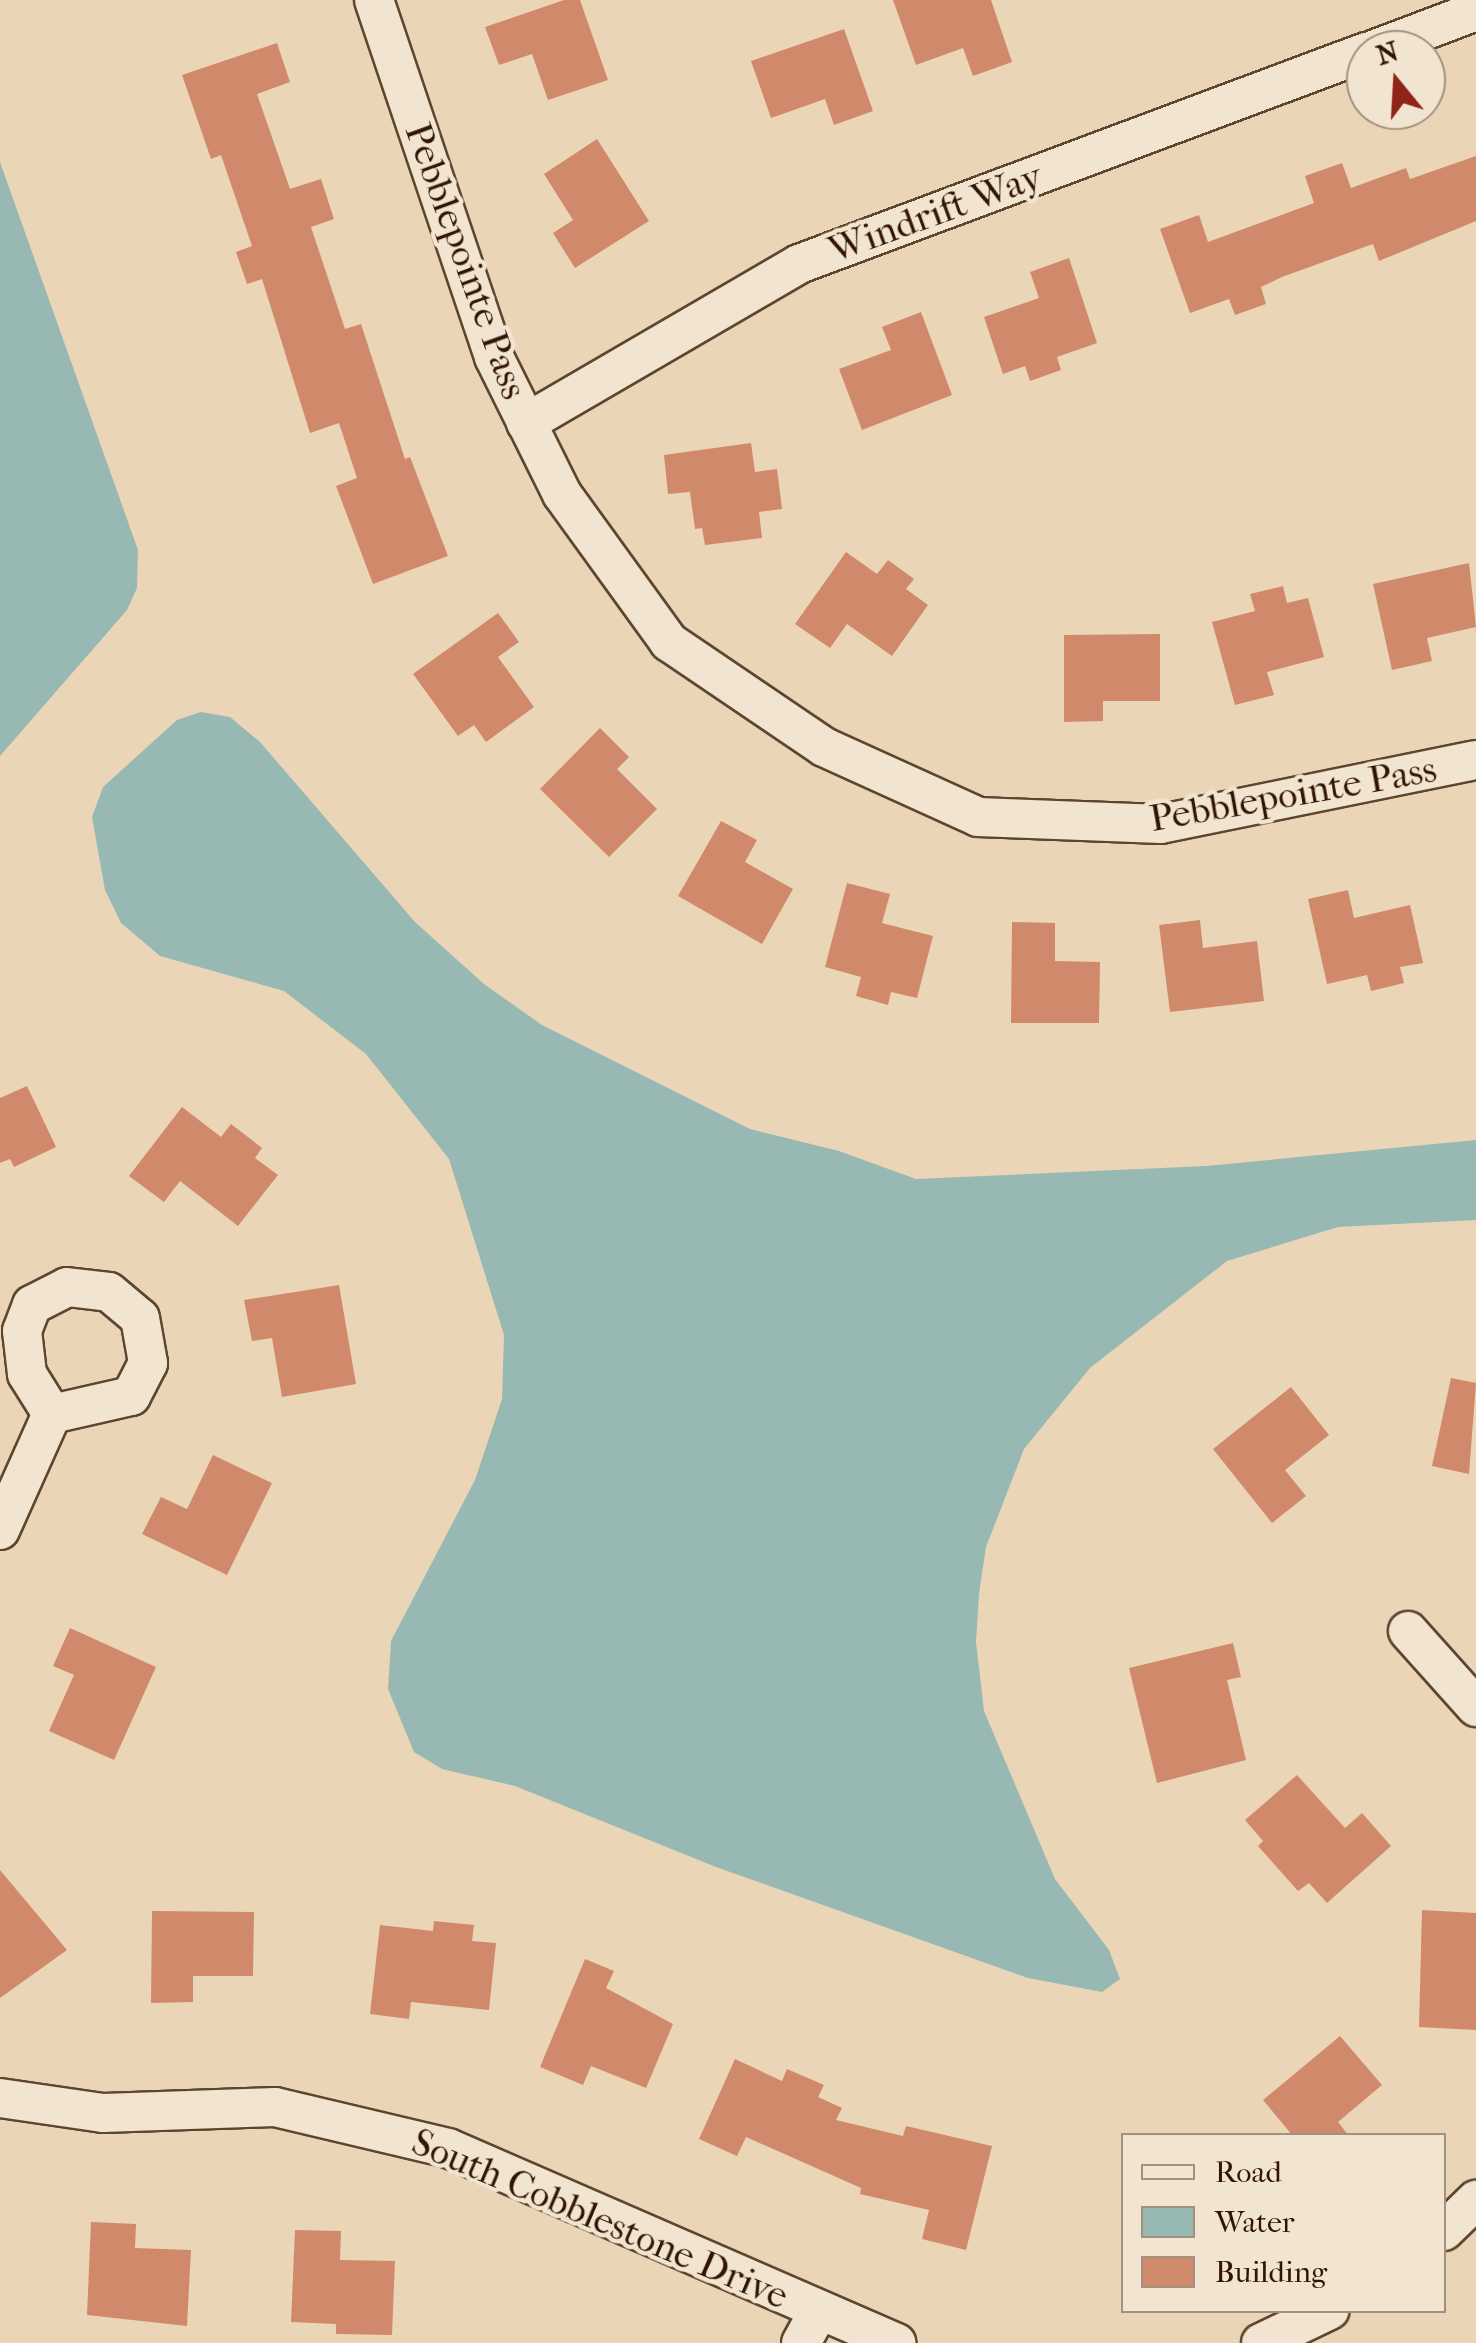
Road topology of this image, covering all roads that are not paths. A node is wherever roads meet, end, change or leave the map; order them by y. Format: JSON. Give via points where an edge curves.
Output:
{"nodes":[{"id":1,"x":374,"y":0,"type":"edge"},
{"id":2,"x":1476,"y":12,"type":"edge"},
{"id":3,"x":1427,"y":30,"type":"edge"},
{"id":4,"x":1346,"y":60,"type":"edge"},
{"id":5,"x":526,"y":423,"type":"junction"},
{"id":6,"x":1476,"y":760,"type":"edge"},
{"id":7,"x":52,"y":1414,"type":"dead end"},
{"id":8,"x":0,"y":1530,"type":"edge"},
{"id":9,"x":1408,"y":1632,"type":"dead end"},
{"id":10,"x":1476,"y":1707,"type":"edge"},
{"id":11,"x":0,"y":2098,"type":"edge"},
{"id":12,"x":1476,"y":2200,"type":"edge"},
{"id":13,"x":1446,"y":2229,"type":"edge"},
{"id":14,"x":1324,"y":2313,"type":"edge"},
{"id":15,"x":810,"y":2327,"type":"edge"},
{"id":16,"x":896,"y":2343,"type":"edge"},
{"id":17,"x":1261,"y":2343,"type":"edge"}],
"edges":[{"from":1,"to":5,"type":"street","name":"Pebblepointe Pass","via":[[494,357]]},
{"from":2,"to":3,"type":"street","name":"Windrift Way"},
{"from":4,"to":5,"type":"street","name":"Windrift Way","via":[[799,264]]},
{"from":5,"to":6,"type":"street","name":"Pebblepointe Pass","via":[[562,494],[668,642],[824,746],[978,817],[1161,824]]},
{"from":7,"to":8,"type":"street"},
{"from":9,"to":10,"type":"street"},
{"from":11,"to":15,"type":"street","name":"South Cobblestone Drive","via":[[103,2113],[275,2108],[448,2148]]},
{"from":12,"to":13,"type":"street"},
{"from":14,"to":17,"type":"street"},
{"from":15,"to":16,"type":"street","name":"South Cobblestone Drive"}]}
